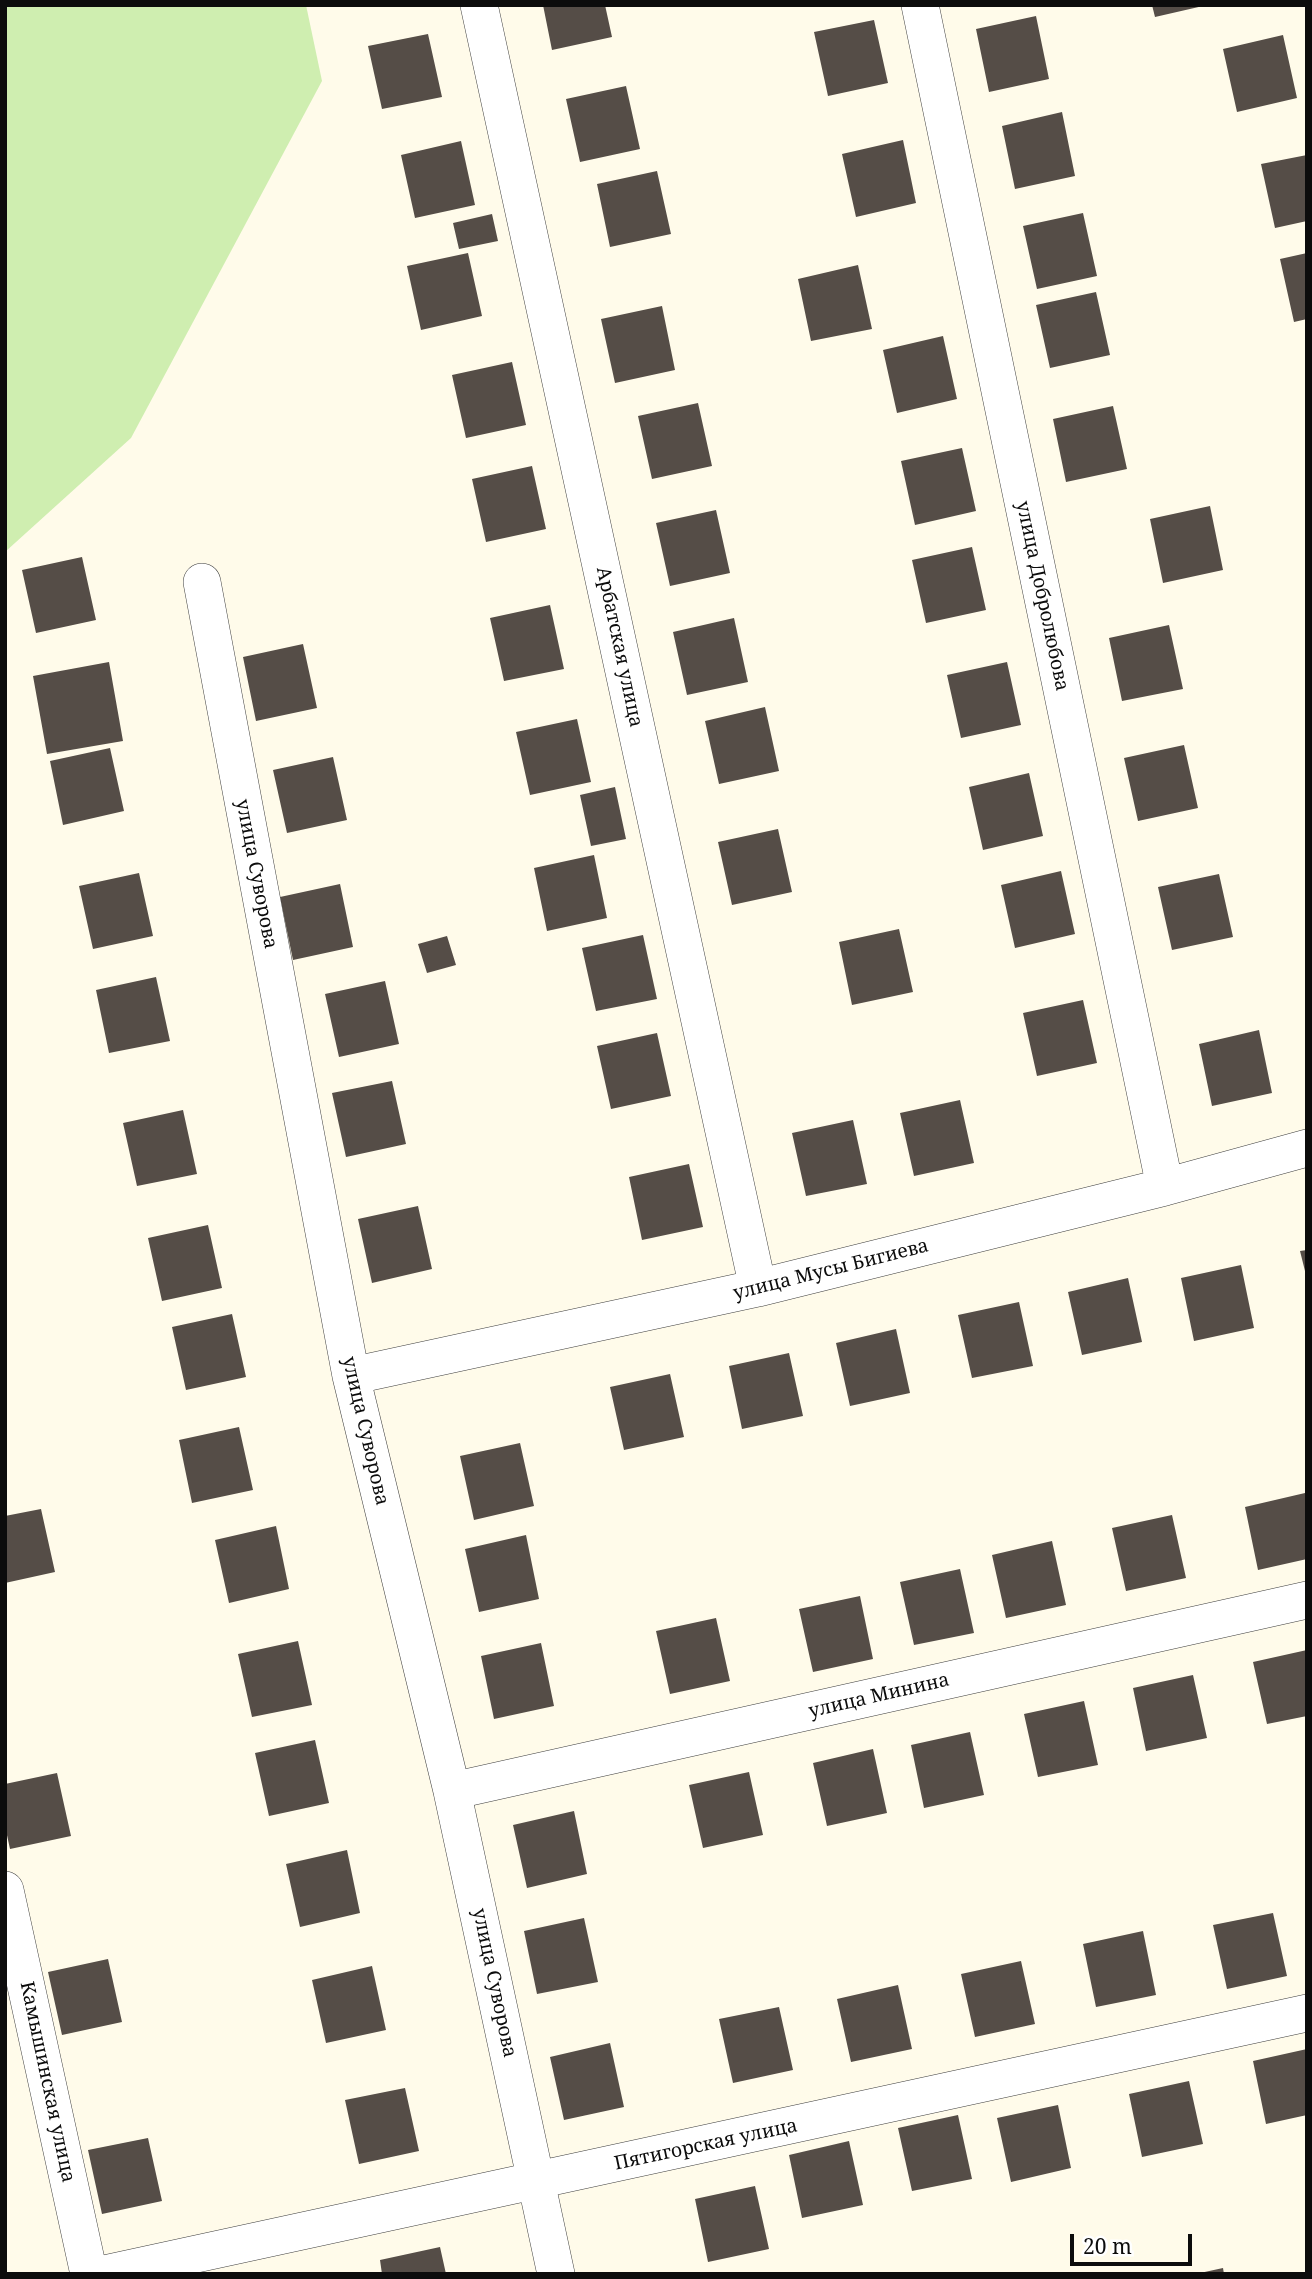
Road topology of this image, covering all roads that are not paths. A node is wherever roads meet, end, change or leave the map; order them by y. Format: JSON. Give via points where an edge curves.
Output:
{"nodes":[{"id":1,"x":479,"y":5,"type":"edge"},
{"id":2,"x":920,"y":5,"type":"edge"},
{"id":3,"x":202,"y":582,"type":"dead end"},
{"id":4,"x":1307,"y":1149,"type":"edge"},
{"id":5,"x":1164,"y":1187,"type":"junction"},
{"id":6,"x":758,"y":1288,"type":"junction"},
{"id":7,"x":351,"y":1376,"type":"junction"},
{"id":8,"x":1307,"y":1600,"type":"edge"},
{"id":9,"x":452,"y":1791,"type":"junction"},
{"id":10,"x":5,"y":1890,"type":"edge"},
{"id":11,"x":1307,"y":2013,"type":"edge"},
{"id":12,"x":537,"y":2182,"type":"junction"},
{"id":13,"x":89,"y":2274,"type":"edge"},
{"id":14,"x":104,"y":2274,"type":"edge"},
{"id":15,"x":556,"y":2274,"type":"edge"}],
"edges":[{"from":1,"to":6,"type":"street","name":"Арбатская улица"},
{"from":2,"to":5,"type":"street","name":"улица Добролюбова"},
{"from":3,"to":7,"type":"street","name":"улица Суворова"},
{"from":4,"to":5,"type":"street","name":"улица Мусы Бигиева"},
{"from":5,"to":6,"type":"street","name":"улица Мусы Бигиева"},
{"from":6,"to":7,"type":"street","name":"улица Мусы Бигиева"},
{"from":7,"to":9,"type":"street","name":"улица Суворова"},
{"from":8,"to":9,"type":"street","name":"улица Минина"},
{"from":9,"to":12,"type":"street","name":"улица Суворова"},
{"from":10,"to":13,"type":"street","name":"Камышинская улица"},
{"from":11,"to":12,"type":"street","name":"Пятигорская улица"},
{"from":12,"to":14,"type":"street","name":"Пятигорская улица"},
{"from":12,"to":15,"type":"street","name":"улица Суворова"}]}
